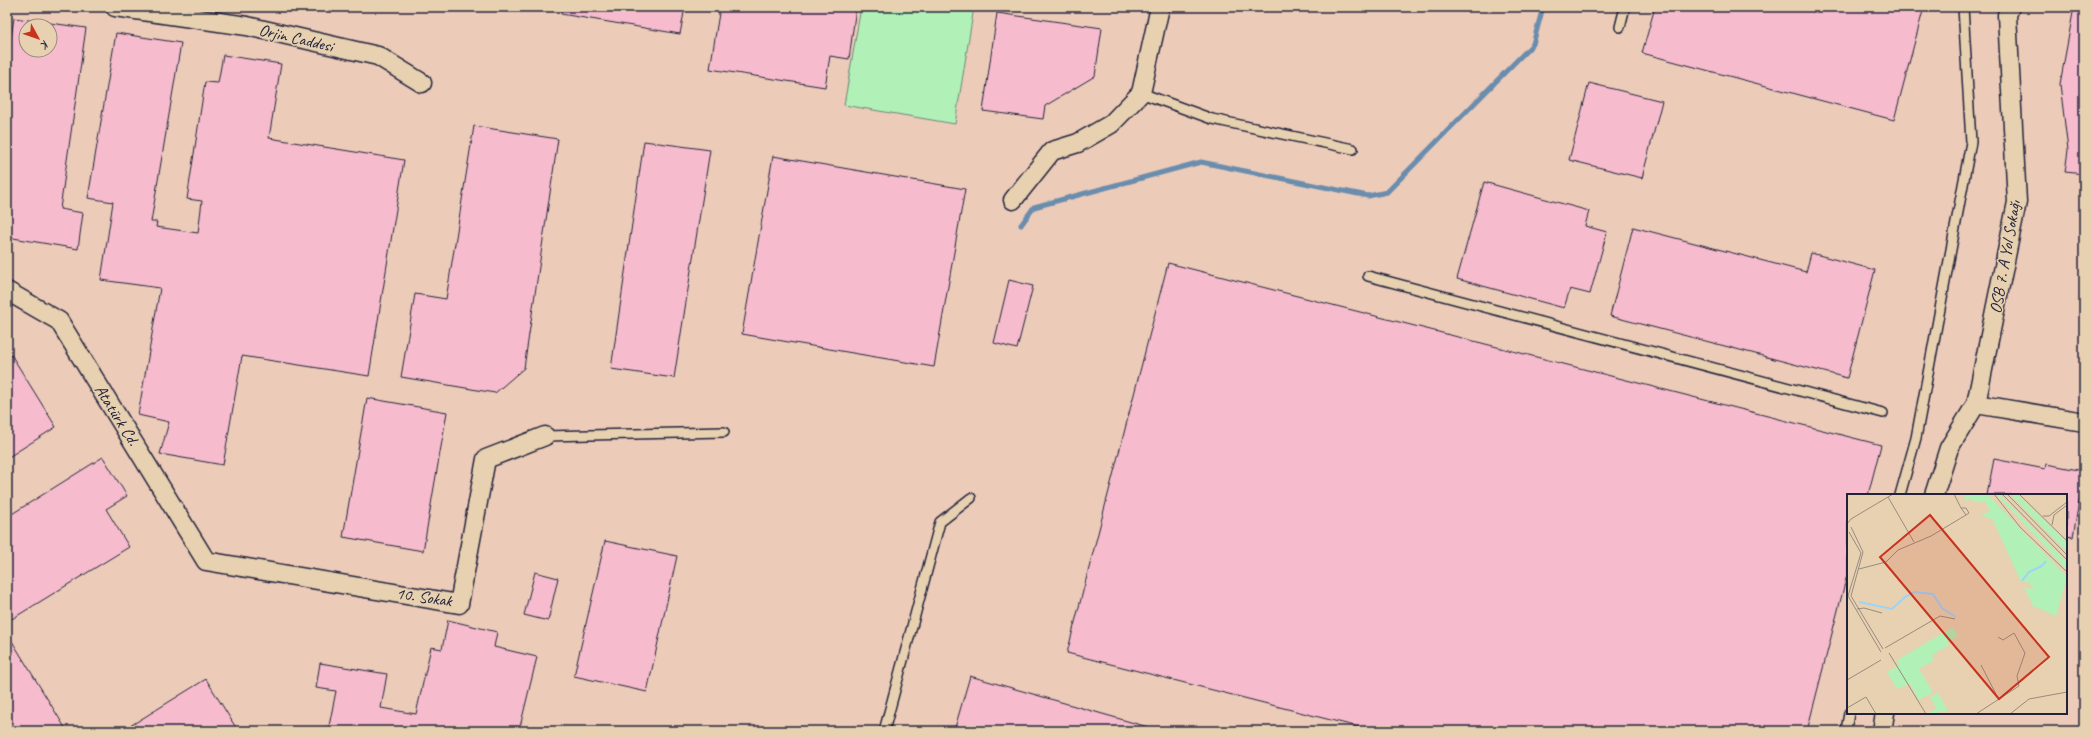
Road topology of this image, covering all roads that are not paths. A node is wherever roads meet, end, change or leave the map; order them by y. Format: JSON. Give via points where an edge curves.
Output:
{"nodes":[{"id":1,"x":115,"y":7,"type":"edge"},
{"id":2,"x":1160,"y":7,"type":"edge"},
{"id":3,"x":1625,"y":7,"type":"edge"},
{"id":4,"x":1963,"y":7,"type":"edge"},
{"id":5,"x":2010,"y":7,"type":"edge"},
{"id":6,"x":1620,"y":27,"type":"dead end"},
{"id":7,"x":422,"y":83,"type":"dead end"},
{"id":8,"x":1141,"y":93,"type":"junction"},
{"id":9,"x":1353,"y":149,"type":"dead end"},
{"id":10,"x":1013,"y":200,"type":"dead end"},
{"id":11,"x":1368,"y":276,"type":"dead end"},
{"id":12,"x":7,"y":291,"type":"edge"},
{"id":13,"x":1976,"y":404,"type":"junction"},
{"id":14,"x":1883,"y":413,"type":"dead end"},
{"id":15,"x":2084,"y":422,"type":"edge"},
{"id":16,"x":724,"y":432,"type":"dead end"},
{"id":17,"x":545,"y":436,"type":"joint"},
{"id":18,"x":1900,"y":494,"type":"edge"},
{"id":19,"x":1934,"y":494,"type":"edge"},
{"id":20,"x":971,"y":498,"type":"dead end"},
{"id":21,"x":206,"y":561,"type":"joint"},
{"id":22,"x":1849,"y":714,"type":"edge"},
{"id":23,"x":1885,"y":714,"type":"edge"},
{"id":24,"x":884,"y":731,"type":"edge"},
{"id":25,"x":1846,"y":731,"type":"edge"},
{"id":26,"x":1882,"y":731,"type":"edge"}],
"edges":[{"from":1,"to":7,"type":"street","name":"Orjin Caddesi","via":[[247,26],[378,56]]},
{"from":2,"to":8,"type":"street"},
{"from":3,"to":6,"type":"lane"},
{"from":4,"to":18,"type":"lane","via":[[1970,142],[1916,438]]},
{"from":5,"to":13,"type":"street","name":"OSB 7. A Yol Sokağı","via":[[2007,15],[2017,202]]},
{"from":8,"to":9,"type":"lane","via":[[1212,119]]},
{"from":8,"to":10,"type":"street","via":[[1111,124],[1078,142],[1052,151]]},
{"from":11,"to":14,"type":"lane"},
{"from":12,"to":21,"type":"street","name":"Atatürk Cd.","via":[[59,321]]},
{"from":13,"to":15,"type":"street"},
{"from":13,"to":19,"type":"street","name":"OSB 7. A Yol Sokağı","via":[[1948,448]]},
{"from":16,"to":17,"type":"lane"},
{"from":17,"to":21,"type":"street","name":"10. Sokak","via":[[486,459],[459,604]]},
{"from":20,"to":24,"type":"lane","via":[[940,522]]},
{"from":22,"to":25,"type":"lane"},
{"from":23,"to":26,"type":"street"}]}
